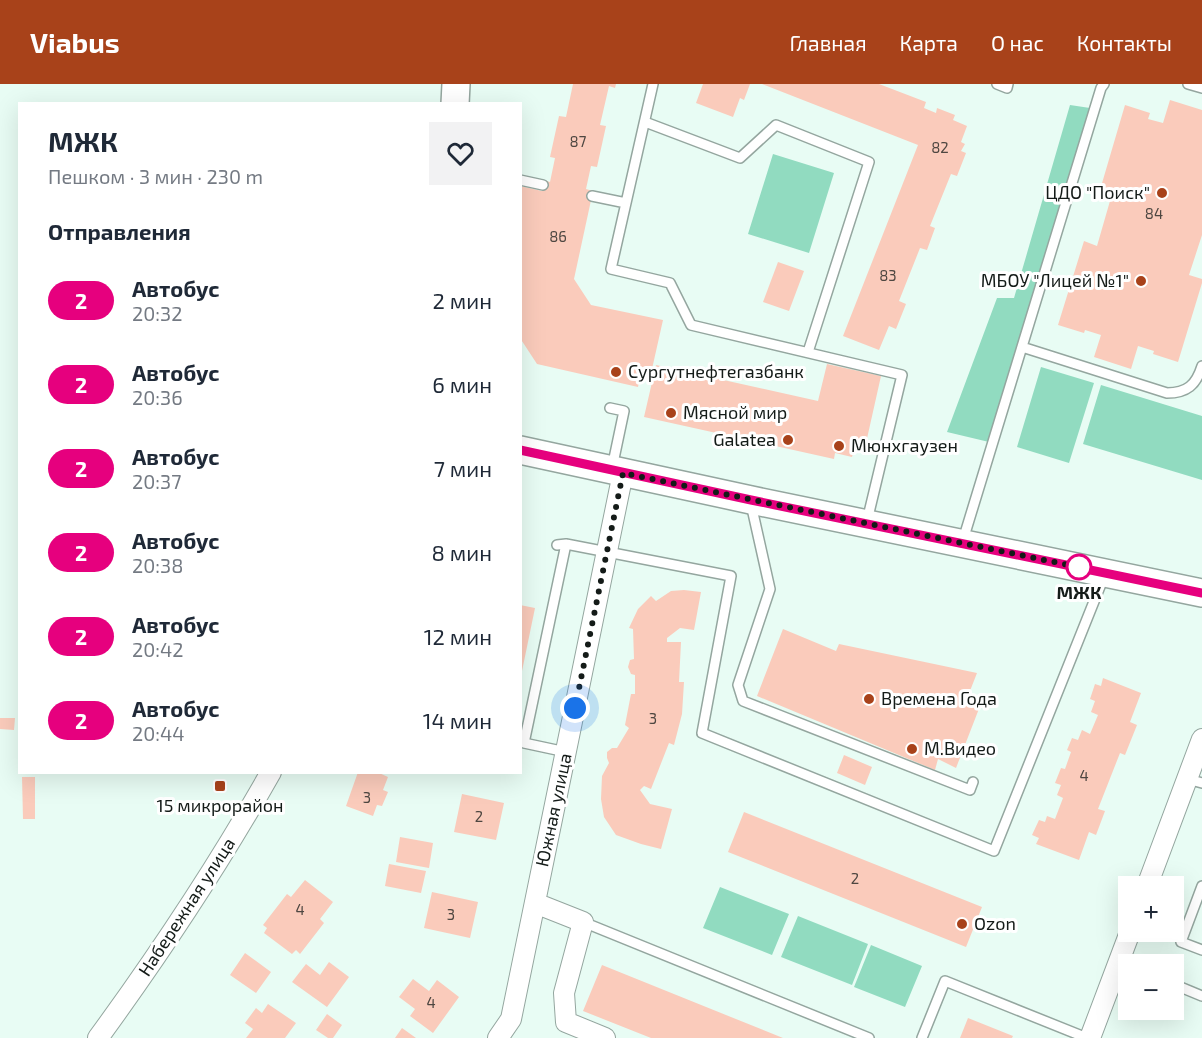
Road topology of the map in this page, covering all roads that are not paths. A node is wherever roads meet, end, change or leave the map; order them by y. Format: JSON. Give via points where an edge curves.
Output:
{"nodes":[{"id":1,"x":456,"y":84,"type":"edge"},
{"id":2,"x":654,"y":84,"type":"edge"},
{"id":3,"x":998,"y":84,"type":"edge"},
{"id":4,"x":1008,"y":84,"type":"edge"},
{"id":5,"x":1188,"y":84,"type":"edge"},
{"id":6,"x":1101,"y":85,"type":"edge"},
{"id":7,"x":1202,"y":88,"type":"edge"},
{"id":8,"x":455,"y":102,"type":"edge"},
{"id":9,"x":645,"y":122,"type":"junction"},
{"id":10,"x":522,"y":180,"type":"edge"},
{"id":11,"x":543,"y":185,"type":"dead end"},
{"id":12,"x":592,"y":196,"type":"dead end"},
{"id":13,"x":626,"y":203,"type":"junction"},
{"id":14,"x":1022,"y":348,"type":"junction"},
{"id":15,"x":808,"y":352,"type":"junction"},
{"id":16,"x":1202,"y":366,"type":"edge"},
{"id":17,"x":610,"y":408,"type":"dead end"},
{"id":18,"x":522,"y":450,"type":"edge"},
{"id":19,"x":617,"y":472,"type":"junction"},
{"id":20,"x":751,"y":500,"type":"junction"},
{"id":21,"x":867,"y":524,"type":"junction"},
{"id":22,"x":962,"y":543,"type":"junction"},
{"id":23,"x":608,"y":551,"type":"junction"},
{"id":24,"x":1105,"y":572,"type":"junction"},
{"id":25,"x":1202,"y":592,"type":"edge"},
{"id":26,"x":1202,"y":740,"type":"edge"},
{"id":27,"x":566,"y":752,"type":"junction"},
{"id":28,"x":270,"y":774,"type":"edge"},
{"id":29,"x":1195,"y":781,"type":"edge"},
{"id":30,"x":973,"y":782,"type":"dead end"},
{"id":31,"x":1152,"y":876,"type":"edge"},
{"id":32,"x":1202,"y":886,"type":"edge"},
{"id":33,"x":535,"y":903,"type":"junction"},
{"id":34,"x":583,"y":922,"type":"junction"},
{"id":35,"x":1202,"y":950,"type":"edge"},
{"id":36,"x":1118,"y":975,"type":"edge"},
{"id":37,"x":1184,"y":989,"type":"edge"},
{"id":38,"x":1202,"y":996,"type":"edge"},
{"id":39,"x":98,"y":1038,"type":"edge"},
{"id":40,"x":498,"y":1038,"type":"edge"},
{"id":41,"x":605,"y":1038,"type":"edge"},
{"id":42,"x":869,"y":1038,"type":"edge"},
{"id":43,"x":922,"y":1038,"type":"edge"},
{"id":44,"x":1089,"y":1038,"type":"edge"}],
"edges":[{"from":1,"to":8,"type":"main road"},
{"from":2,"to":9,"type":"lane"},
{"from":3,"to":4,"type":"lane"},
{"from":5,"to":7,"type":"lane"},
{"from":6,"to":14,"type":"lane"},
{"from":9,"to":13,"type":"lane"},
{"from":9,"to":15,"type":"lane","via":[[740,158],[776,125],[869,162]]},
{"from":10,"to":11,"type":"lane"},
{"from":12,"to":13,"type":"lane"},
{"from":13,"to":15,"type":"lane","via":[[611,269],[670,283],[691,325]]},
{"from":14,"to":16,"type":"lane","via":[[1167,393],[1191,388]]},
{"from":14,"to":22,"type":"lane"},
{"from":15,"to":21,"type":"lane","via":[[902,375]]},
{"from":17,"to":19,"type":"lane","via":[[624,411]]},
{"from":18,"to":19,"type":"main road"},
{"from":19,"to":20,"type":"main road"},
{"from":19,"to":23,"type":"street","name":"Южная улица"},
{"from":20,"to":21,"type":"main road"},
{"from":20,"to":30,"type":"lane","via":[[772,589],[738,685],[743,701],[969,790]]},
{"from":21,"to":22,"type":"main road"},
{"from":22,"to":24,"type":"main road"},
{"from":23,"to":24,"type":"lane","via":[[731,576],[702,733],[994,850]]},
{"from":23,"to":27,"type":"street","name":"Южная улица"},
{"from":23,"to":27,"type":"lane","via":[[561,545],[524,743]]},
{"from":24,"to":25,"type":"main road"},
{"from":26,"to":29,"type":"street"},
{"from":27,"to":33,"type":"street","name":"Южная улица"},
{"from":28,"to":39,"type":"street","name":"Набережная улица","via":[[222,855]]},
{"from":29,"to":31,"type":"street"},
{"from":32,"to":35,"type":"lane","via":[[1181,942]]},
{"from":33,"to":34,"type":"street"},
{"from":33,"to":40,"type":"street","name":"Южная улица","via":[[511,1019]]},
{"from":34,"to":41,"type":"street","via":[[564,993],[566,1022]]},
{"from":34,"to":42,"type":"lane"},
{"from":36,"to":44,"type":"street"},
{"from":37,"to":38,"type":"lane"},
{"from":43,"to":44,"type":"lane","via":[[945,981]]}]}
